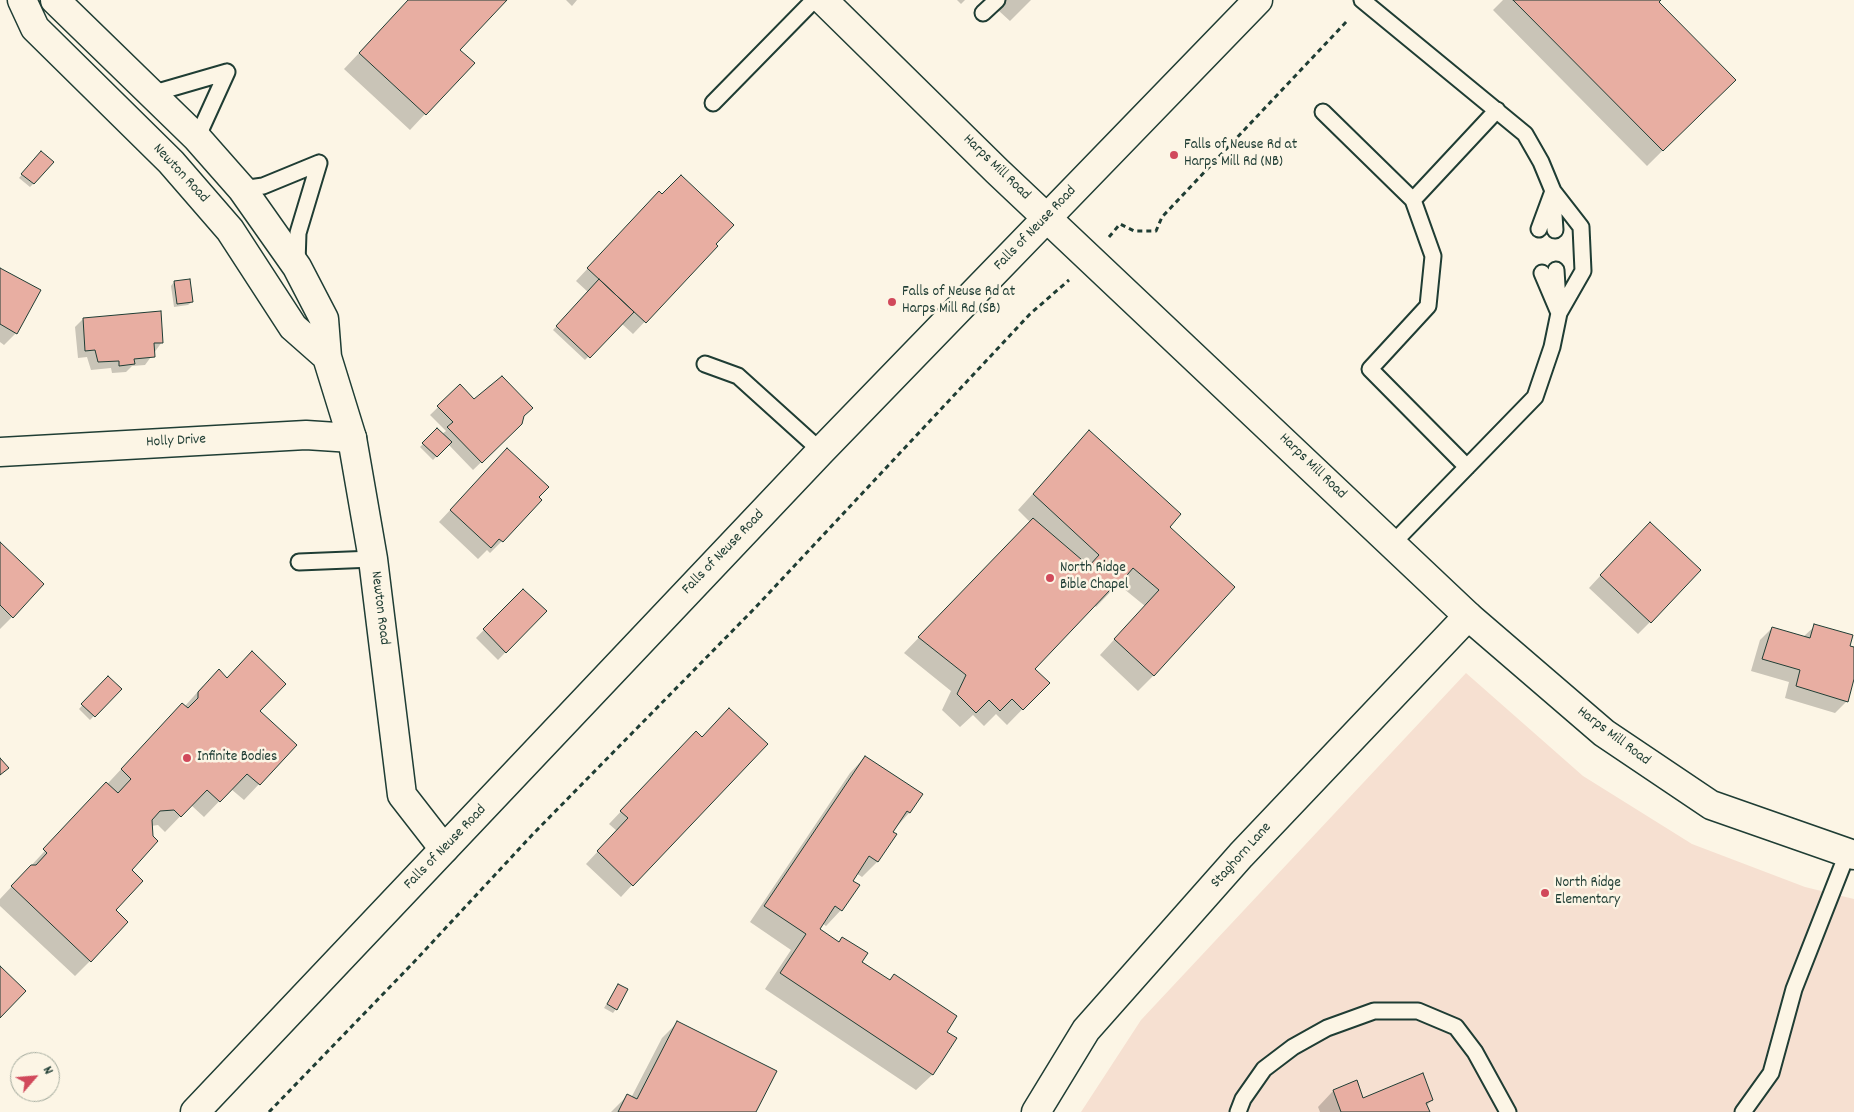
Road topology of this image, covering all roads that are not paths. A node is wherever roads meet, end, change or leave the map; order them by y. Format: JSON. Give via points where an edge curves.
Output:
{"nodes":[{"id":1,"x":22,"y":0,"type":"edge"},
{"id":2,"x":55,"y":0,"type":"edge"},
{"id":3,"x":814,"y":0,"type":"edge"},
{"id":4,"x":823,"y":0,"type":"edge"},
{"id":5,"x":997,"y":0,"type":"edge"},
{"id":6,"x":1258,"y":0,"type":"edge"},
{"id":7,"x":1362,"y":0,"type":"edge"},
{"id":8,"x":983,"y":13,"type":"dead end"},
{"id":9,"x":151,"y":94,"type":"junction"},
{"id":10,"x":713,"y":103,"type":"dead end"},
{"id":11,"x":1497,"y":110,"type":"junction"},
{"id":12,"x":1323,"y":112,"type":"dead end"},
{"id":13,"x":197,"y":138,"type":"junction"},
{"id":14,"x":242,"y":189,"type":"junction"},
{"id":15,"x":1553,"y":191,"type":"junction"},
{"id":16,"x":1414,"y":200,"type":"junction"},
{"id":17,"x":1048,"y":217,"type":"junction"},
{"id":18,"x":1540,"y":229,"type":"dead end"},
{"id":19,"x":1555,"y":230,"type":"dead end"},
{"id":20,"x":297,"y":267,"type":"junction"},
{"id":21,"x":1549,"y":272,"type":"dead end"},
{"id":22,"x":1559,"y":313,"type":"junction"},
{"id":23,"x":327,"y":356,"type":"junction"},
{"id":24,"x":705,"y":364,"type":"dead end"},
{"id":25,"x":352,"y":438,"type":"junction"},
{"id":26,"x":821,"y":451,"type":"junction"},
{"id":27,"x":0,"y":452,"type":"edge"},
{"id":28,"x":1467,"y":467,"type":"junction"},
{"id":29,"x":1392,"y":544,"type":"junction"},
{"id":30,"x":373,"y":559,"type":"junction"},
{"id":31,"x":299,"y":562,"type":"dead end"},
{"id":32,"x":1468,"y":616,"type":"junction"},
{"id":33,"x":444,"y":849,"type":"junction"},
{"id":34,"x":1850,"y":854,"type":"edge"},
{"id":35,"x":195,"y":1112,"type":"edge"},
{"id":36,"x":1036,"y":1112,"type":"edge"},
{"id":37,"x":1238,"y":1112,"type":"edge"},
{"id":38,"x":1508,"y":1112,"type":"edge"},
{"id":39,"x":1743,"y":1112,"type":"edge"}],
"edges":[{"from":1,"to":23,"type":"street","name":"Newton Road","via":[[35,28],[171,162],[230,230],[293,328]]},
{"from":2,"to":9,"type":"street","name":"Newton Road"},
{"from":3,"to":10,"type":"lane"},
{"from":4,"to":17,"type":"street","name":"Harps Mill Road"},
{"from":5,"to":8,"type":"lane"},
{"from":6,"to":17,"type":"street","name":"Falls of Neuse Road"},
{"from":7,"to":11,"type":"lane"},
{"from":9,"to":13,"type":"street","name":"Newton Road"},
{"from":9,"to":13,"type":"lane","via":[[227,72]]},
{"from":11,"to":15,"type":"lane","via":[[1525,134]]},
{"from":11,"to":16,"type":"lane"},
{"from":12,"to":16,"type":"lane"},
{"from":13,"to":14,"type":"street","name":"Newton Road"},
{"from":14,"to":20,"type":"street","name":"Newton Road"},
{"from":14,"to":20,"type":"lane","via":[[263,186],[318,163],[298,233]]},
{"from":15,"to":18,"type":"lane"},
{"from":15,"to":19,"type":"lane"},
{"from":15,"to":22,"type":"lane","via":[[1581,227],[1583,271]]},
{"from":16,"to":28,"type":"lane","via":[[1434,256],[1428,306],[1370,369]]},
{"from":17,"to":26,"type":"street","name":"Falls of Neuse Road"},
{"from":17,"to":29,"type":"street","name":"Harps Mill Road"},
{"from":20,"to":23,"type":"street","name":"Newton Road","via":[[324,319]]},
{"from":21,"to":22,"type":"lane"},
{"from":22,"to":28,"type":"lane","via":[[1552,347],[1535,397]]},
{"from":23,"to":25,"type":"street","name":"Newton Road"},
{"from":24,"to":26,"type":"lane","via":[[738,376]]},
{"from":25,"to":27,"type":"street","name":"Holly Drive","via":[[310,434]]},
{"from":25,"to":30,"type":"street","name":"Newton Road"},
{"from":26,"to":33,"type":"street","name":"Falls of Neuse Road"},
{"from":28,"to":29,"type":"lane"},
{"from":29,"to":32,"type":"street","name":"Harps Mill Road"},
{"from":30,"to":31,"type":"lane"},
{"from":30,"to":33,"type":"street","name":"Newton Road","via":[[402,795]]},
{"from":32,"to":34,"type":"street","name":"Harps Mill Road","via":[[1604,733],[1711,805]]},
{"from":32,"to":36,"type":"street","name":"Staghorn Lane","via":[[1241,855],[1086,1030]]},
{"from":33,"to":35,"type":"street","name":"Falls of Neuse Road"},
{"from":34,"to":39,"type":"lane","via":[[1794,989],[1771,1073]]},
{"from":37,"to":38,"type":"lane","via":[[1264,1069],[1293,1047],[1327,1028],[1374,1011],[1418,1011],[1456,1027],[1475,1052]]}]}
